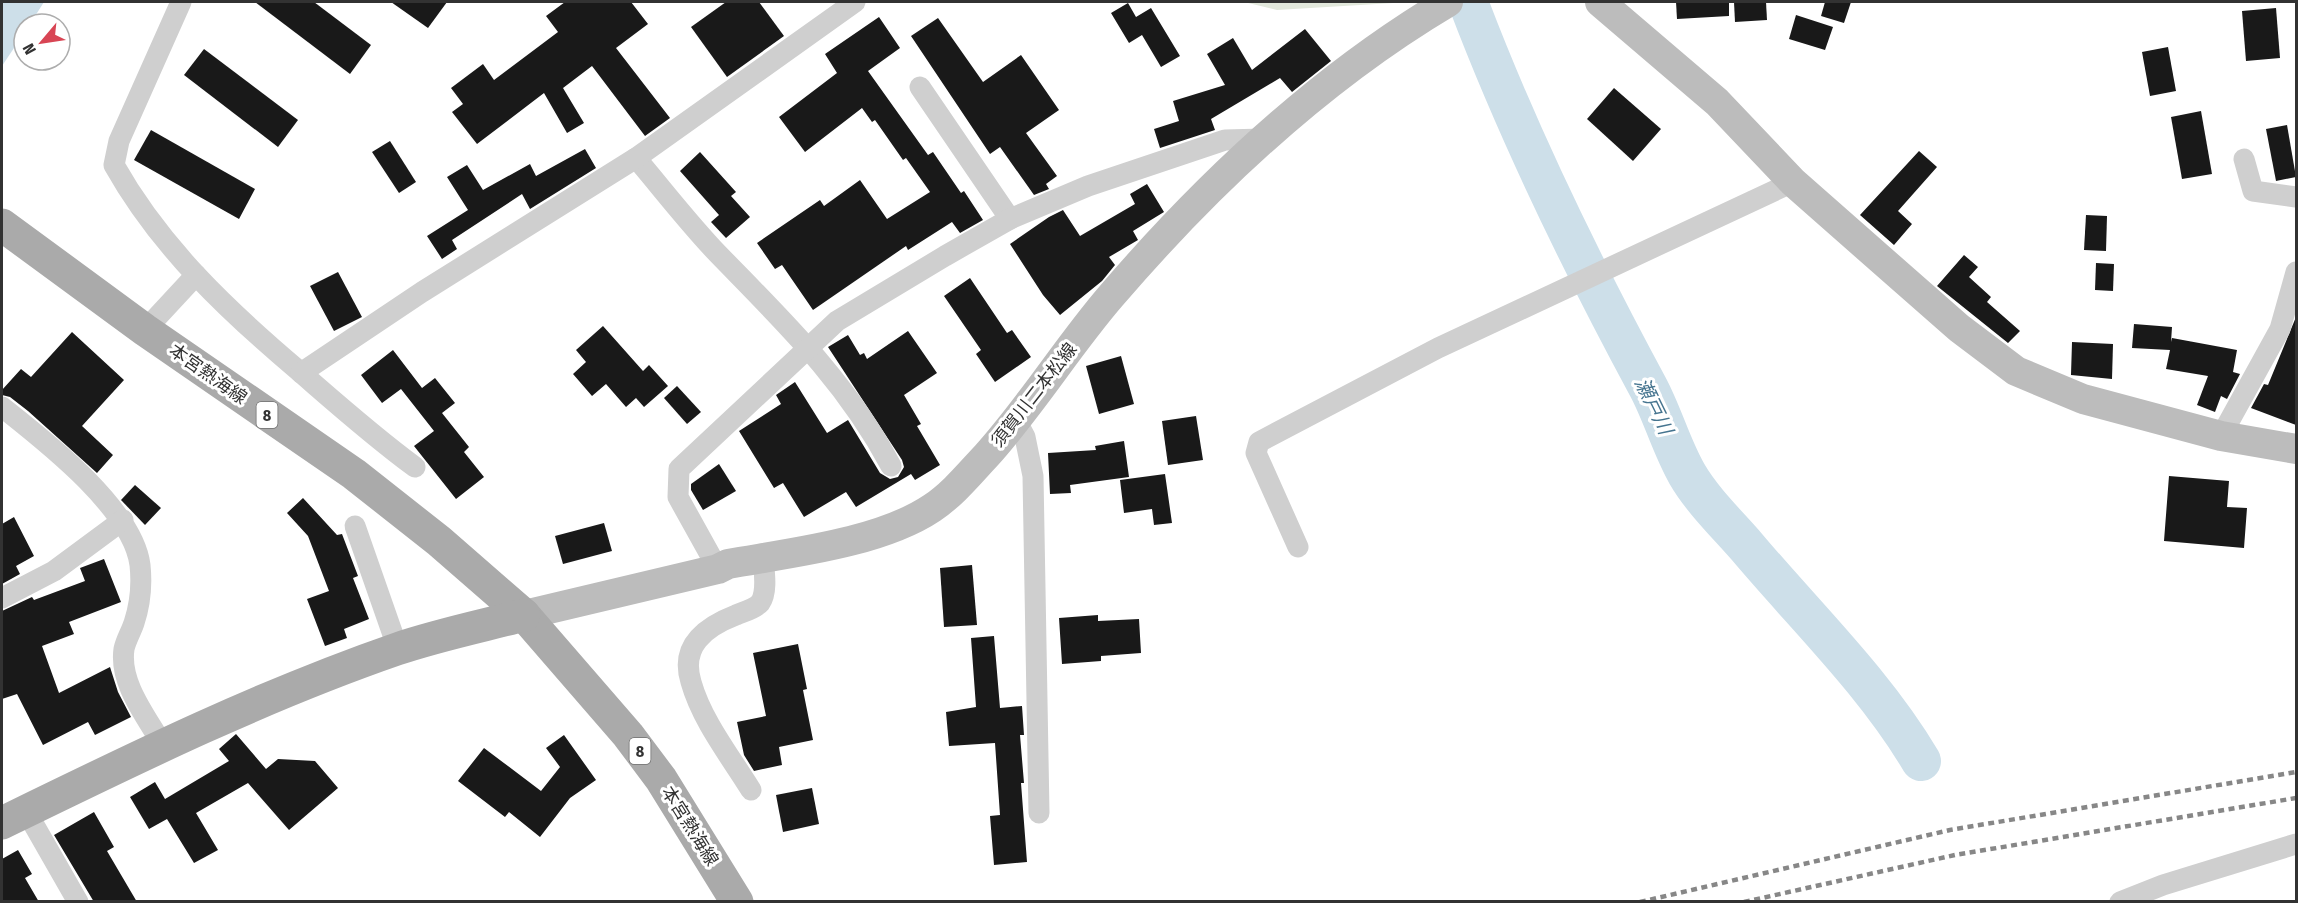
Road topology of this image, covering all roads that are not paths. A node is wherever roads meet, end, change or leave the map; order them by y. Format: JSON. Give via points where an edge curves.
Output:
{"nodes":[{"id":1,"x":181,"y":2,"type":"edge"},
{"id":2,"x":855,"y":2,"type":"edge"},
{"id":3,"x":1600,"y":2,"type":"edge"},
{"id":4,"x":1441,"y":6,"type":"edge"},
{"id":5,"x":920,"y":87,"type":"dead end"},
{"id":6,"x":1263,"y":139,"type":"junction"},
{"id":7,"x":636,"y":159,"type":"junction"},
{"id":8,"x":2244,"y":159,"type":"dead end"},
{"id":9,"x":1793,"y":182,"type":"junction"},
{"id":10,"x":2296,"y":197,"type":"edge"},
{"id":11,"x":1010,"y":219,"type":"junction"},
{"id":12,"x":2,"y":225,"type":"edge"},
{"id":13,"x":2296,"y":272,"type":"edge"},
{"id":14,"x":196,"y":275,"type":"junction"},
{"id":15,"x":145,"y":330,"type":"junction"},
{"id":16,"x":808,"y":346,"type":"junction"},
{"id":17,"x":301,"y":373,"type":"junction"},
{"id":18,"x":2,"y":407,"type":"edge"},
{"id":19,"x":1017,"y":422,"type":"junction"},
{"id":20,"x":2221,"y":436,"type":"junction"},
{"id":21,"x":2296,"y":449,"type":"edge"},
{"id":22,"x":891,"y":466,"type":"dead end"},
{"id":23,"x":415,"y":467,"type":"dead end"},
{"id":24,"x":123,"y":520,"type":"junction"},
{"id":25,"x":355,"y":526,"type":"dead end"},
{"id":26,"x":1298,"y":547,"type":"dead end"},
{"id":27,"x":764,"y":558,"type":"junction"},
{"id":28,"x":718,"y":569,"type":"junction"},
{"id":29,"x":2,"y":598,"type":"edge"},
{"id":30,"x":524,"y":615,"type":"junction"},
{"id":31,"x":398,"y":649,"type":"junction"},
{"id":32,"x":162,"y":744,"type":"junction"},
{"id":33,"x":751,"y":790,"type":"dead end"},
{"id":34,"x":1039,"y":813,"type":"dead end"},
{"id":35,"x":14,"y":817,"type":"edge"},
{"id":36,"x":2296,"y":844,"type":"edge"},
{"id":37,"x":78,"y":902,"type":"edge"},
{"id":38,"x":737,"y":902,"type":"edge"},
{"id":39,"x":2120,"y":902,"type":"edge"}],
"edges":[{"from":1,"to":14,"type":"street","via":[[119,141],[114,165],[162,238]]},
{"from":2,"to":7,"type":"street"},
{"from":3,"to":9,"type":"main road","via":[[1717,102]]},
{"from":4,"to":6,"type":"main road","name":"須賀川二本松線","via":[[1350,67]]},
{"from":5,"to":11,"type":"street"},
{"from":6,"to":11,"type":"street","via":[[1225,140],[1187,150]]},
{"from":6,"to":19,"type":"main road","name":"須賀川二本松線","via":[[1111,296]]},
{"from":7,"to":16,"type":"street","via":[[717,253]]},
{"from":7,"to":17,"type":"street","via":[[422,292]]},
{"from":8,"to":10,"type":"street","via":[[2253,191]]},
{"from":9,"to":20,"type":"main road","via":[[1959,328],[2016,370],[2083,399]]},
{"from":9,"to":26,"type":"street","via":[[1438,348],[1259,442],[1256,453]]},
{"from":11,"to":16,"type":"street","via":[[837,321]]},
{"from":12,"to":15,"type":"main road","name":"本宮熱海線","number":"8"},
{"from":13,"to":20,"type":"street","via":[[2280,329]]},
{"from":14,"to":15,"type":"street"},
{"from":14,"to":17,"type":"street","via":[[249,330]]},
{"from":15,"to":30,"type":"main road","name":"本宮熱海線","number":"8","via":[[354,474]]},
{"from":16,"to":22,"type":"street","via":[[869,424]]},
{"from":16,"to":28,"type":"street","via":[[679,469],[678,497]]},
{"from":17,"to":23,"type":"street","via":[[354,421]]},
{"from":18,"to":24,"type":"street","via":[[93,487]]},
{"from":19,"to":27,"type":"main road","name":"須賀川二本松線","via":[[948,496],[904,524]]},
{"from":19,"to":34,"type":"street","via":[[1025,437],[1033,476]]},
{"from":20,"to":21,"type":"main road"},
{"from":24,"to":29,"type":"street","via":[[54,571]]},
{"from":24,"to":32,"type":"street","via":[[136,547],[141,582],[139,604],[124,650],[124,670]]},
{"from":25,"to":31,"type":"street"},
{"from":27,"to":28,"type":"main road","name":"須賀川二本松線"},
{"from":27,"to":33,"type":"street","via":[[762,601],[700,636],[692,645],[688,661],[690,681],[702,711]]},
{"from":28,"to":30,"type":"main road","name":"須賀川二本松線"},
{"from":30,"to":31,"type":"main road"},
{"from":30,"to":38,"type":"main road","name":"本宮熱海線","number":"8","via":[[661,779]]},
{"from":31,"to":32,"type":"main road"},
{"from":32,"to":35,"type":"main road"},
{"from":35,"to":37,"type":"street"},
{"from":36,"to":39,"type":"street"}]}
